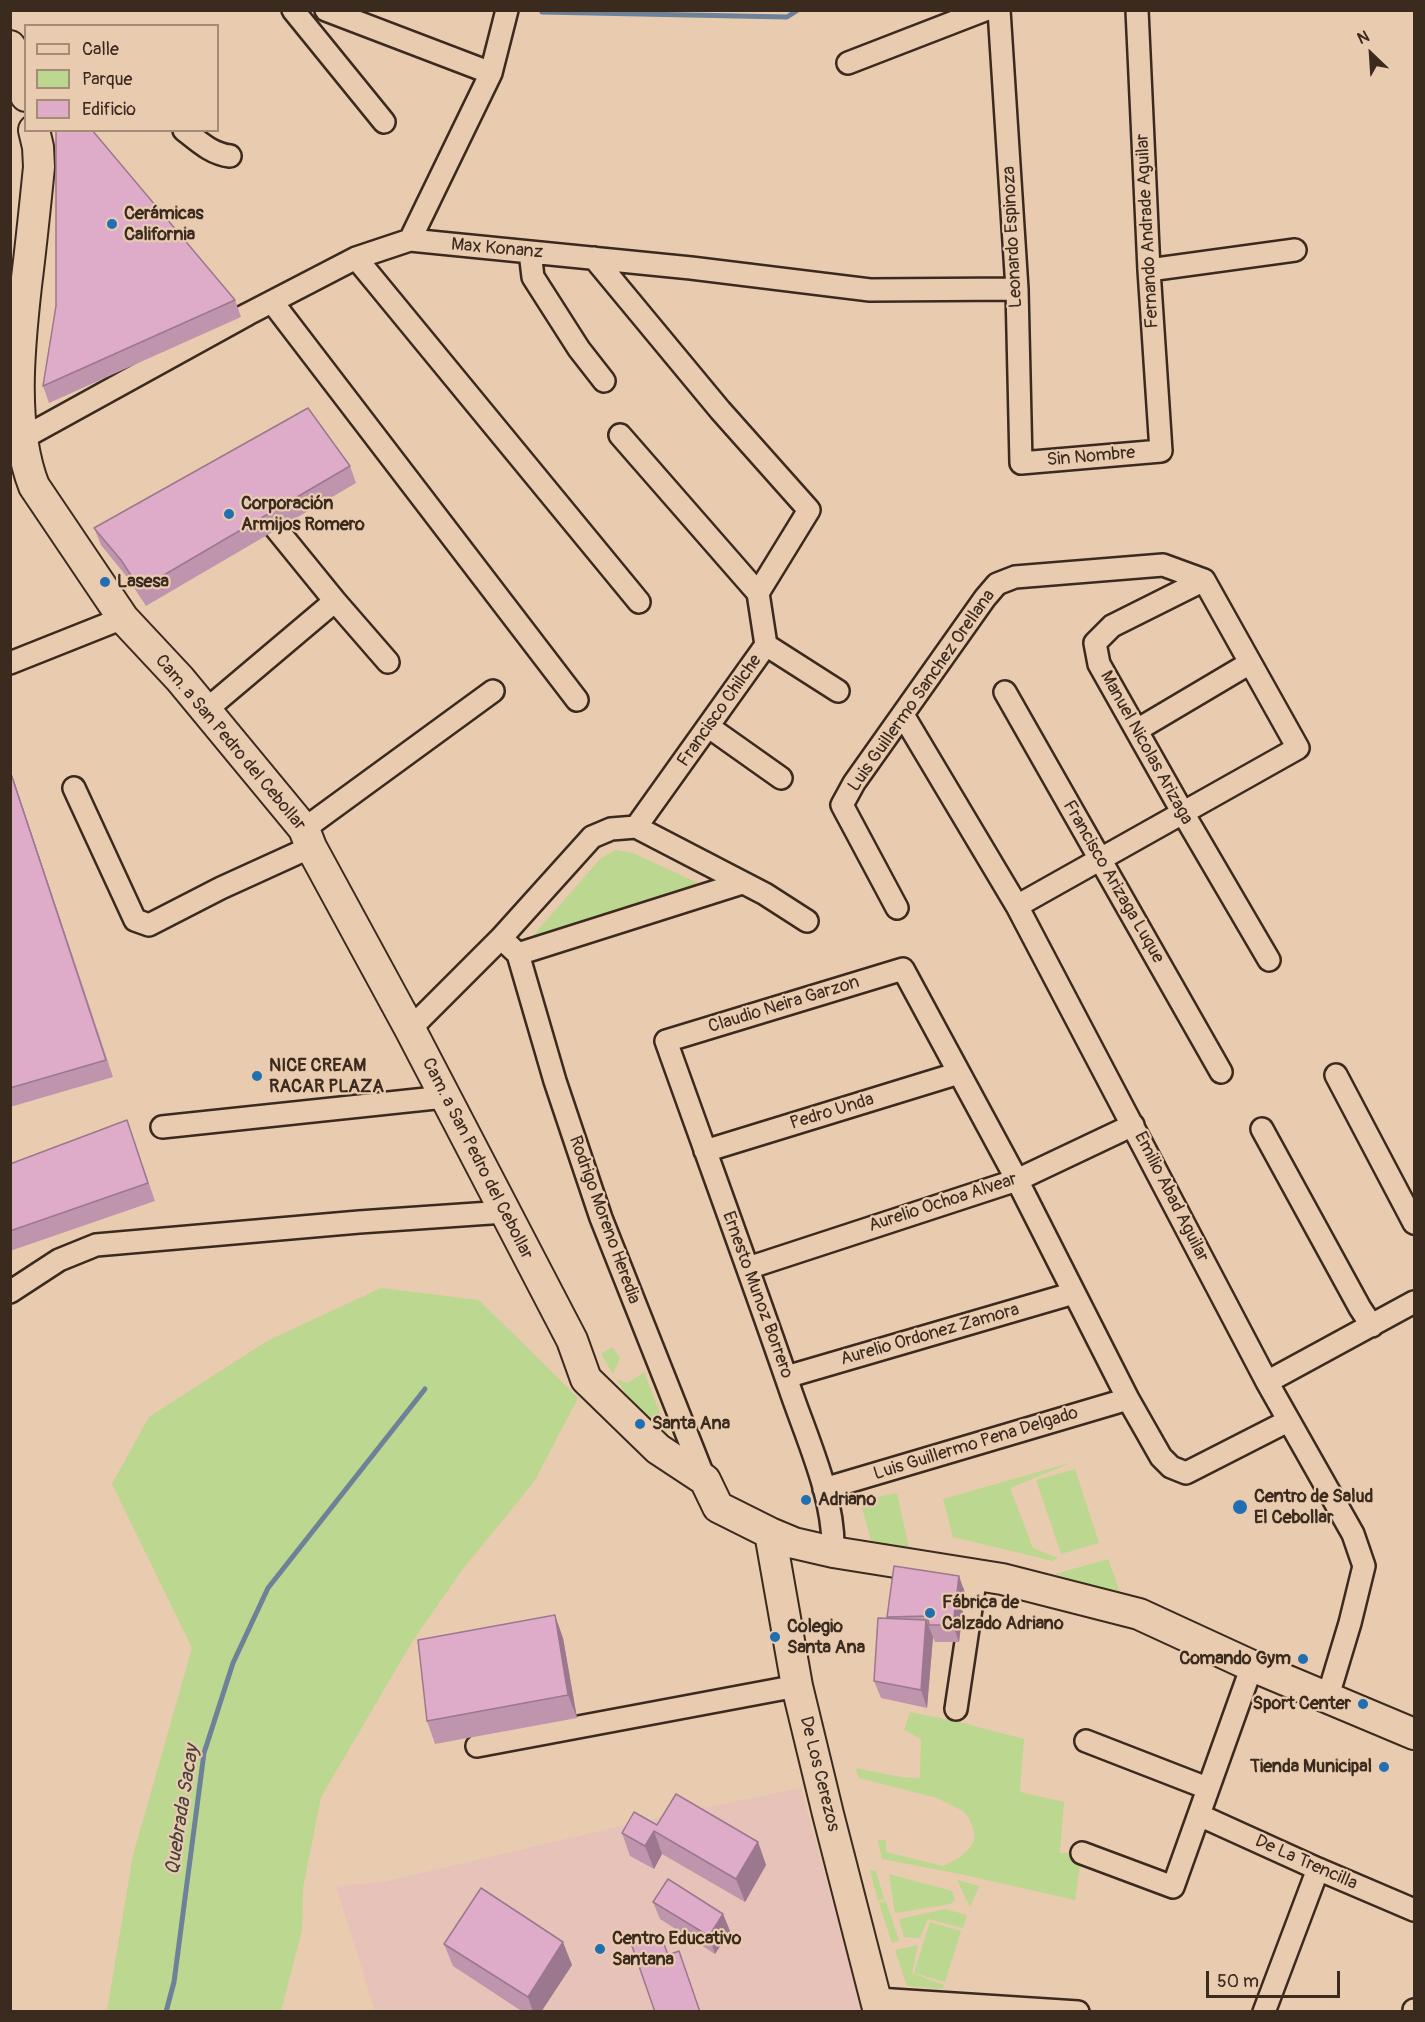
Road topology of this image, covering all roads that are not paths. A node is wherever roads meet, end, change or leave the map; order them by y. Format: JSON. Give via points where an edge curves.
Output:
{"nodes":[{"id":1,"x":293,"y":10,"type":"edge"},
{"id":2,"x":326,"y":10,"type":"edge"},
{"id":3,"x":507,"y":10,"type":"edge"},
{"id":4,"x":985,"y":10,"type":"edge"},
{"id":5,"x":999,"y":10,"type":"edge"},
{"id":6,"x":1137,"y":10,"type":"edge"},
{"id":7,"x":10,"y":46,"type":"edge"},
{"id":8,"x":848,"y":63,"type":"dead end"},
{"id":9,"x":491,"y":74,"type":"junction"},
{"id":10,"x":24,"y":88,"type":"edge"},
{"id":11,"x":384,"y":122,"type":"dead end"},
{"id":12,"x":35,"y":132,"type":"edge"},
{"id":13,"x":187,"y":132,"type":"edge"},
{"id":14,"x":230,"y":156,"type":"dead end"},
{"id":15,"x":410,"y":240,"type":"junction"},
{"id":16,"x":1295,"y":250,"type":"dead end"},
{"id":17,"x":530,"y":252,"type":"junction"},
{"id":18,"x":356,"y":258,"type":"junction"},
{"id":19,"x":594,"y":258,"type":"junction"},
{"id":20,"x":1149,"y":270,"type":"junction"},
{"id":21,"x":1017,"y":289,"type":"junction"},
{"id":22,"x":273,"y":303,"type":"junction"},
{"id":23,"x":604,"y":381,"type":"dead end"},
{"id":24,"x":620,"y":435,"type":"dead end"},
{"id":25,"x":23,"y":438,"type":"junction"},
{"id":26,"x":1161,"y":451,"type":"joint"},
{"id":27,"x":1021,"y":463,"type":"joint"},
{"id":28,"x":274,"y":526,"type":"edge"},
{"id":29,"x":1204,"y":580,"type":"junction"},
{"id":30,"x":758,"y":593,"type":"junction"},
{"id":31,"x":335,"y":601,"type":"junction"},
{"id":32,"x":639,"y":602,"type":"dead end"},
{"id":33,"x":123,"y":618,"type":"junction"},
{"id":34,"x":766,"y":645,"type":"junction"},
{"id":35,"x":388,"y":662,"type":"dead end"},
{"id":36,"x":10,"y":663,"type":"edge"},
{"id":37,"x":1250,"y":663,"type":"junction"},
{"id":38,"x":493,"y":691,"type":"dead end"},
{"id":39,"x":838,"y":691,"type":"dead end"},
{"id":40,"x":1005,"y":692,"type":"dead end"},
{"id":41,"x":578,"y":700,"type":"dead end"},
{"id":42,"x":206,"y":710,"type":"junction"},
{"id":43,"x":903,"y":715,"type":"junction"},
{"id":44,"x":709,"y":728,"type":"junction"},
{"id":45,"x":1137,"y":730,"type":"junction"},
{"id":46,"x":781,"y":778,"type":"dead end"},
{"id":47,"x":74,"y":788,"type":"dead end"},
{"id":48,"x":1183,"y":813,"type":"junction"},
{"id":49,"x":636,"y":828,"type":"junction"},
{"id":50,"x":308,"y":838,"type":"junction"},
{"id":51,"x":1101,"y":859,"type":"junction"},
{"id":52,"x":742,"y":883,"type":"junction"},
{"id":53,"x":1017,"y":906,"type":"junction"},
{"id":54,"x":897,"y":908,"type":"dead end"},
{"id":55,"x":807,"y":921,"type":"dead end"},
{"id":56,"x":501,"y":938,"type":"junction"},
{"id":57,"x":518,"y":954,"type":"junction"},
{"id":58,"x":1269,"y":960,"type":"dead end"},
{"id":59,"x":410,"y":1029,"type":"junction"},
{"id":60,"x":666,"y":1041,"type":"joint"},
{"id":61,"x":1221,"y":1072,"type":"dead end"},
{"id":62,"x":959,"y":1073,"type":"junction"},
{"id":63,"x":1336,"y":1075,"type":"dead end"},
{"id":64,"x":445,"y":1097,"type":"junction"},
{"id":65,"x":1133,"y":1125,"type":"junction"},
{"id":66,"x":162,"y":1127,"type":"dead end"},
{"id":67,"x":1262,"y":1129,"type":"dead end"},
{"id":68,"x":705,"y":1150,"type":"junction"},
{"id":69,"x":1017,"y":1180,"type":"junction"},
{"id":70,"x":505,"y":1212,"type":"junction"},
{"id":71,"x":1414,"y":1223,"type":"edge"},
{"id":72,"x":748,"y":1268,"type":"junction"},
{"id":73,"x":10,"y":1292,"type":"edge"},
{"id":74,"x":1074,"y":1293,"type":"junction"},
{"id":75,"x":1414,"y":1302,"type":"edge"},
{"id":76,"x":1372,"y":1326,"type":"junction"},
{"id":77,"x":786,"y":1377,"type":"junction"},
{"id":78,"x":1267,"y":1382,"type":"junction"},
{"id":79,"x":1128,"y":1399,"type":"junction"},
{"id":80,"x":1288,"y":1421,"type":"junction"},
{"id":81,"x":705,"y":1480,"type":"junction"},
{"id":82,"x":824,"y":1489,"type":"junction"},
{"id":83,"x":770,"y":1533,"type":"junction"},
{"id":84,"x":833,"y":1552,"type":"junction"},
{"id":85,"x":976,"y":1575,"type":"junction"},
{"id":86,"x":1252,"y":1666,"type":"junction"},
{"id":87,"x":797,"y":1686,"type":"junction"},
{"id":88,"x":1328,"y":1696,"type":"junction"},
{"id":89,"x":956,"y":1709,"type":"dead end"},
{"id":90,"x":1414,"y":1734,"type":"edge"},
{"id":91,"x":1086,"y":1741,"type":"dead end"},
{"id":92,"x":477,"y":1746,"type":"dead end"},
{"id":93,"x":1207,"y":1788,"type":"junction"},
{"id":94,"x":1199,"y":1815,"type":"junction"},
{"id":95,"x":1082,"y":1853,"type":"dead end"},
{"id":96,"x":1318,"y":1869,"type":"junction"},
{"id":97,"x":1414,"y":1910,"type":"edge"},
{"id":98,"x":878,"y":2005,"type":"edge"},
{"id":99,"x":1078,"y":2012,"type":"edge"},
{"id":100,"x":1264,"y":2012,"type":"edge"}],
"edges":[{"from":1,"to":11,"type":"street"},
{"from":2,"to":9,"type":"street"},
{"from":3,"to":9,"type":"street"},
{"from":4,"to":8,"type":"street"},
{"from":5,"to":21,"type":"street","name":"Leonardo Espinoza"},
{"from":6,"to":20,"type":"street","name":"Fernando Andrade Aguilar"},
{"from":7,"to":10,"type":"street"},
{"from":9,"to":15,"type":"street"},
{"from":12,"to":25,"type":"street","name":"Cam. a San Pedro del Cebollar","via":[[39,167],[19,357]]},
{"from":13,"to":14,"type":"street","via":[[207,148]]},
{"from":15,"to":17,"type":"street","name":"Max Konanz"},
{"from":15,"to":18,"type":"street","name":"Max Konanz"},
{"from":16,"to":20,"type":"street"},
{"from":17,"to":19,"type":"street","name":"Max Konanz"},
{"from":17,"to":23,"type":"street","via":[[533,278]]},
{"from":18,"to":22,"type":"street","name":"Max Konanz"},
{"from":18,"to":32,"type":"street"},
{"from":19,"to":21,"type":"street","name":"Max Konanz","via":[[870,290]]},
{"from":19,"to":30,"type":"street","via":[[809,510]]},
{"from":20,"to":26,"type":"street","name":"Fernando Andrade Aguilar"},
{"from":21,"to":27,"type":"street","name":"Leonardo Espinoza"},
{"from":22,"to":25,"type":"street","name":"Max Konanz"},
{"from":22,"to":41,"type":"street"},
{"from":24,"to":30,"type":"street"},
{"from":25,"to":33,"type":"street","name":"Cam. a San Pedro del Cebollar","via":[[26,466],[34,486]]},
{"from":26,"to":27,"type":"street","name":"Sin Nombre"},
{"from":28,"to":31,"type":"street"},
{"from":29,"to":37,"type":"street"},
{"from":29,"to":43,"type":"street","name":"Luis Guillermo Sanchez Orellana","via":[[1163,565],[1015,577],[997,584]]},
{"from":29,"to":45,"type":"street","name":"Manuel Nicolas Arizaga","via":[[1112,626],[1095,643],[1099,664]]},
{"from":30,"to":34,"type":"street","name":"Francisco Chilche"},
{"from":31,"to":35,"type":"street"},
{"from":31,"to":42,"type":"street"},
{"from":33,"to":36,"type":"street"},
{"from":33,"to":42,"type":"street","name":"Cam. a San Pedro del Cebollar"},
{"from":34,"to":39,"type":"street"},
{"from":34,"to":44,"type":"street","name":"Francisco Chilche"},
{"from":37,"to":45,"type":"street"},
{"from":37,"to":48,"type":"street","via":[[1298,748]]},
{"from":38,"to":50,"type":"street"},
{"from":40,"to":51,"type":"street","name":"Francisco Arizaga Luque"},
{"from":42,"to":50,"type":"street","name":"Cam. a San Pedro del Cebollar"},
{"from":43,"to":53,"type":"street","name":"Emilio Abad Aguilar"},
{"from":43,"to":54,"type":"street","name":"Luis Guillermo Sanchez Orellana","via":[[842,805]]},
{"from":44,"to":46,"type":"street"},
{"from":44,"to":49,"type":"street","name":"Francisco Chilche"},
{"from":45,"to":48,"type":"street","name":"Manuel Nicolas Arizaga"},
{"from":47,"to":50,"type":"street","via":[[135,920],[149,925]]},
{"from":48,"to":51,"type":"street"},
{"from":48,"to":58,"type":"street","name":"Manuel Nicolas Arizaga"},
{"from":49,"to":52,"type":"street"},
{"from":49,"to":56,"type":"street","via":[[611,829],[592,837]]},
{"from":50,"to":59,"type":"street","name":"Cam. a San Pedro del Cebollar"},
{"from":51,"to":53,"type":"street"},
{"from":51,"to":61,"type":"street","name":"Francisco Arizaga Luque"},
{"from":52,"to":55,"type":"street"},
{"from":52,"to":57,"type":"street"},
{"from":53,"to":65,"type":"street","name":"Emilio Abad Aguilar"},
{"from":56,"to":57,"type":"street"},
{"from":56,"to":59,"type":"street"},
{"from":57,"to":81,"type":"street","name":"Rodrigo Moreno Heredia","via":[[555,1082],[601,1218]]},
{"from":59,"to":64,"type":"street","name":"Cam. a San Pedro del Cebollar"},
{"from":60,"to":62,"type":"street","name":"Claudio Neira Garzon","via":[[903,969]]},
{"from":60,"to":68,"type":"street","name":"Ernesto Munoz Borrero"},
{"from":62,"to":68,"type":"street","name":"Pedro Unda"},
{"from":62,"to":69,"type":"street"},
{"from":63,"to":71,"type":"street"},
{"from":64,"to":66,"type":"street"},
{"from":64,"to":70,"type":"street","name":"Cam. a San Pedro del Cebollar"},
{"from":65,"to":69,"type":"street","name":"Aurelio Ochoa Alvear"},
{"from":65,"to":78,"type":"street","name":"Emilio Abad Aguilar"},
{"from":67,"to":76,"type":"street"},
{"from":68,"to":72,"type":"street","name":"Ernesto Munoz Borrero"},
{"from":69,"to":72,"type":"street","name":"Aurelio Ochoa Alvear"},
{"from":69,"to":74,"type":"street"},
{"from":70,"to":73,"type":"street","via":[[96,1245],[59,1260]]},
{"from":70,"to":81,"type":"street","name":"Cam. a San Pedro del Cebollar","via":[[572,1340],[586,1379],[658,1449]]},
{"from":72,"to":77,"type":"street","name":"Ernesto Munoz Borrero"},
{"from":74,"to":77,"type":"street","name":"Aurelio Ordonez Zamora"},
{"from":74,"to":79,"type":"street"},
{"from":75,"to":76,"type":"street"},
{"from":76,"to":78,"type":"street"},
{"from":77,"to":82,"type":"street","name":"Ernesto Munoz Borrero"},
{"from":78,"to":80,"type":"street","name":"Emilio Abad Aguilar"},
{"from":79,"to":80,"type":"street","via":[[1161,1456],[1171,1467],[1186,1473]]},
{"from":79,"to":82,"type":"street","name":"Luis Guillermo Pena Delgado"},
{"from":80,"to":88,"type":"street","name":"Emilio Abad Aguilar","via":[[1353,1534],[1364,1566]]},
{"from":81,"to":83,"type":"street","via":[[718,1507]]},
{"from":82,"to":84,"type":"street","name":"Ernesto Munoz Borrero","via":[[834,1530]]},
{"from":83,"to":84,"type":"street"},
{"from":83,"to":87,"type":"street","name":"De Los Cerezos"},
{"from":84,"to":85,"type":"street"},
{"from":85,"to":86,"type":"street","via":[[1139,1614]]},
{"from":85,"to":89,"type":"street"},
{"from":86,"to":88,"type":"street"},
{"from":86,"to":93,"type":"street"},
{"from":87,"to":92,"type":"street"},
{"from":87,"to":98,"type":"street","name":"De Los Cerezos"},
{"from":88,"to":90,"type":"street"},
{"from":91,"to":93,"type":"street"},
{"from":93,"to":94,"type":"street"},
{"from":94,"to":95,"type":"street","via":[[1171,1888]]},
{"from":94,"to":96,"type":"street","name":"De La Trencilla"},
{"from":96,"to":97,"type":"street","name":"De La Trencilla"},
{"from":96,"to":100,"type":"street"},
{"from":98,"to":99,"type":"street"}]}
